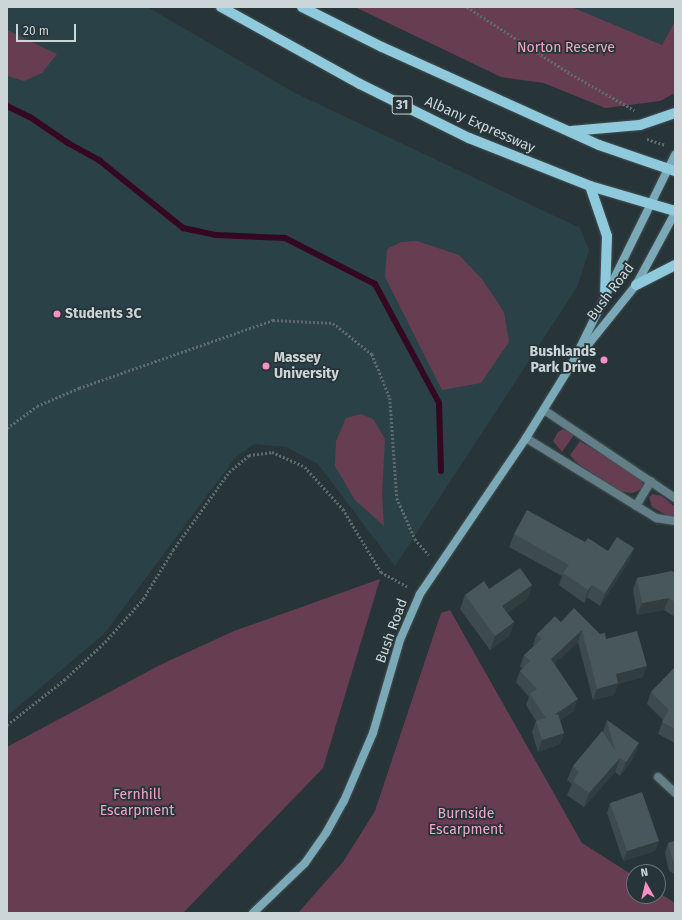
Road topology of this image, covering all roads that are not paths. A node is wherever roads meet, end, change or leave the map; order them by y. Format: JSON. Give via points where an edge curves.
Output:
{"nodes":[{"id":1,"x":221,"y":7,"type":"edge"},
{"id":2,"x":302,"y":7,"type":"edge"},
{"id":3,"x":675,"y":113,"type":"edge"},
{"id":4,"x":569,"y":131,"type":"junction"},
{"id":5,"x":675,"y":155,"type":"edge"},
{"id":6,"x":672,"y":169,"type":"edge"},
{"id":7,"x":590,"y":186,"type":"junction"},
{"id":8,"x":652,"y":204,"type":"junction"},
{"id":9,"x":675,"y":212,"type":"edge"},
{"id":10,"x":675,"y":265,"type":"edge"},
{"id":11,"x":636,"y":285,"type":"junction"},
{"id":12,"x":605,"y":297,"type":"junction"},
{"id":13,"x":573,"y":362,"type":"junction"},
{"id":14,"x":544,"y":410,"type":"junction"},
{"id":15,"x":526,"y":438,"type":"junction"},
{"id":16,"x":651,"y":481,"type":"junction"},
{"id":17,"x":675,"y":498,"type":"edge"},
{"id":18,"x":636,"y":506,"type":"junction"},
{"id":19,"x":675,"y":521,"type":"edge"},
{"id":20,"x":658,"y":777,"type":"dead end"},
{"id":21,"x":675,"y":793,"type":"edge"},
{"id":22,"x":253,"y":913,"type":"edge"}],
"edges":[{"from":1,"to":7,"type":"main road","name":"Albany Expressway","number":"31","via":[[360,84],[469,138]]},
{"from":2,"to":4,"type":"main road","via":[[382,47]]},
{"from":3,"to":4,"type":"main road","via":[[640,125]]},
{"from":4,"to":6,"type":"main road","via":[[620,153]]},
{"from":5,"to":6,"type":"main road","name":"Bush Road"},
{"from":6,"to":8,"type":"main road","name":"Bush Road"},
{"from":7,"to":8,"type":"main road","name":"Albany Expressway","number":"31"},
{"from":7,"to":12,"type":"main road","via":[[607,236]]},
{"from":8,"to":9,"type":"main road","name":"Albany Expressway","number":"31"},
{"from":8,"to":12,"type":"main road","name":"Bush Road"},
{"from":9,"to":11,"type":"main road","name":"Bush Road"},
{"from":10,"to":11,"type":"main road"},
{"from":11,"to":13,"type":"main road","name":"Bush Road"},
{"from":12,"to":13,"type":"main road","name":"Bush Road"},
{"from":13,"to":14,"type":"main road","name":"Bush Road"},
{"from":14,"to":15,"type":"main road","name":"Bush Road"},
{"from":14,"to":16,"type":"street"},
{"from":15,"to":18,"type":"street"},
{"from":15,"to":22,"type":"main road","name":"Bush Road","via":[[420,594],[400,640],[373,733],[344,801],[326,833],[304,863]]},
{"from":16,"to":17,"type":"street"},
{"from":16,"to":18,"type":"street"},
{"from":18,"to":19,"type":"street","via":[[656,518]]},
{"from":20,"to":21,"type":"street"}]}
